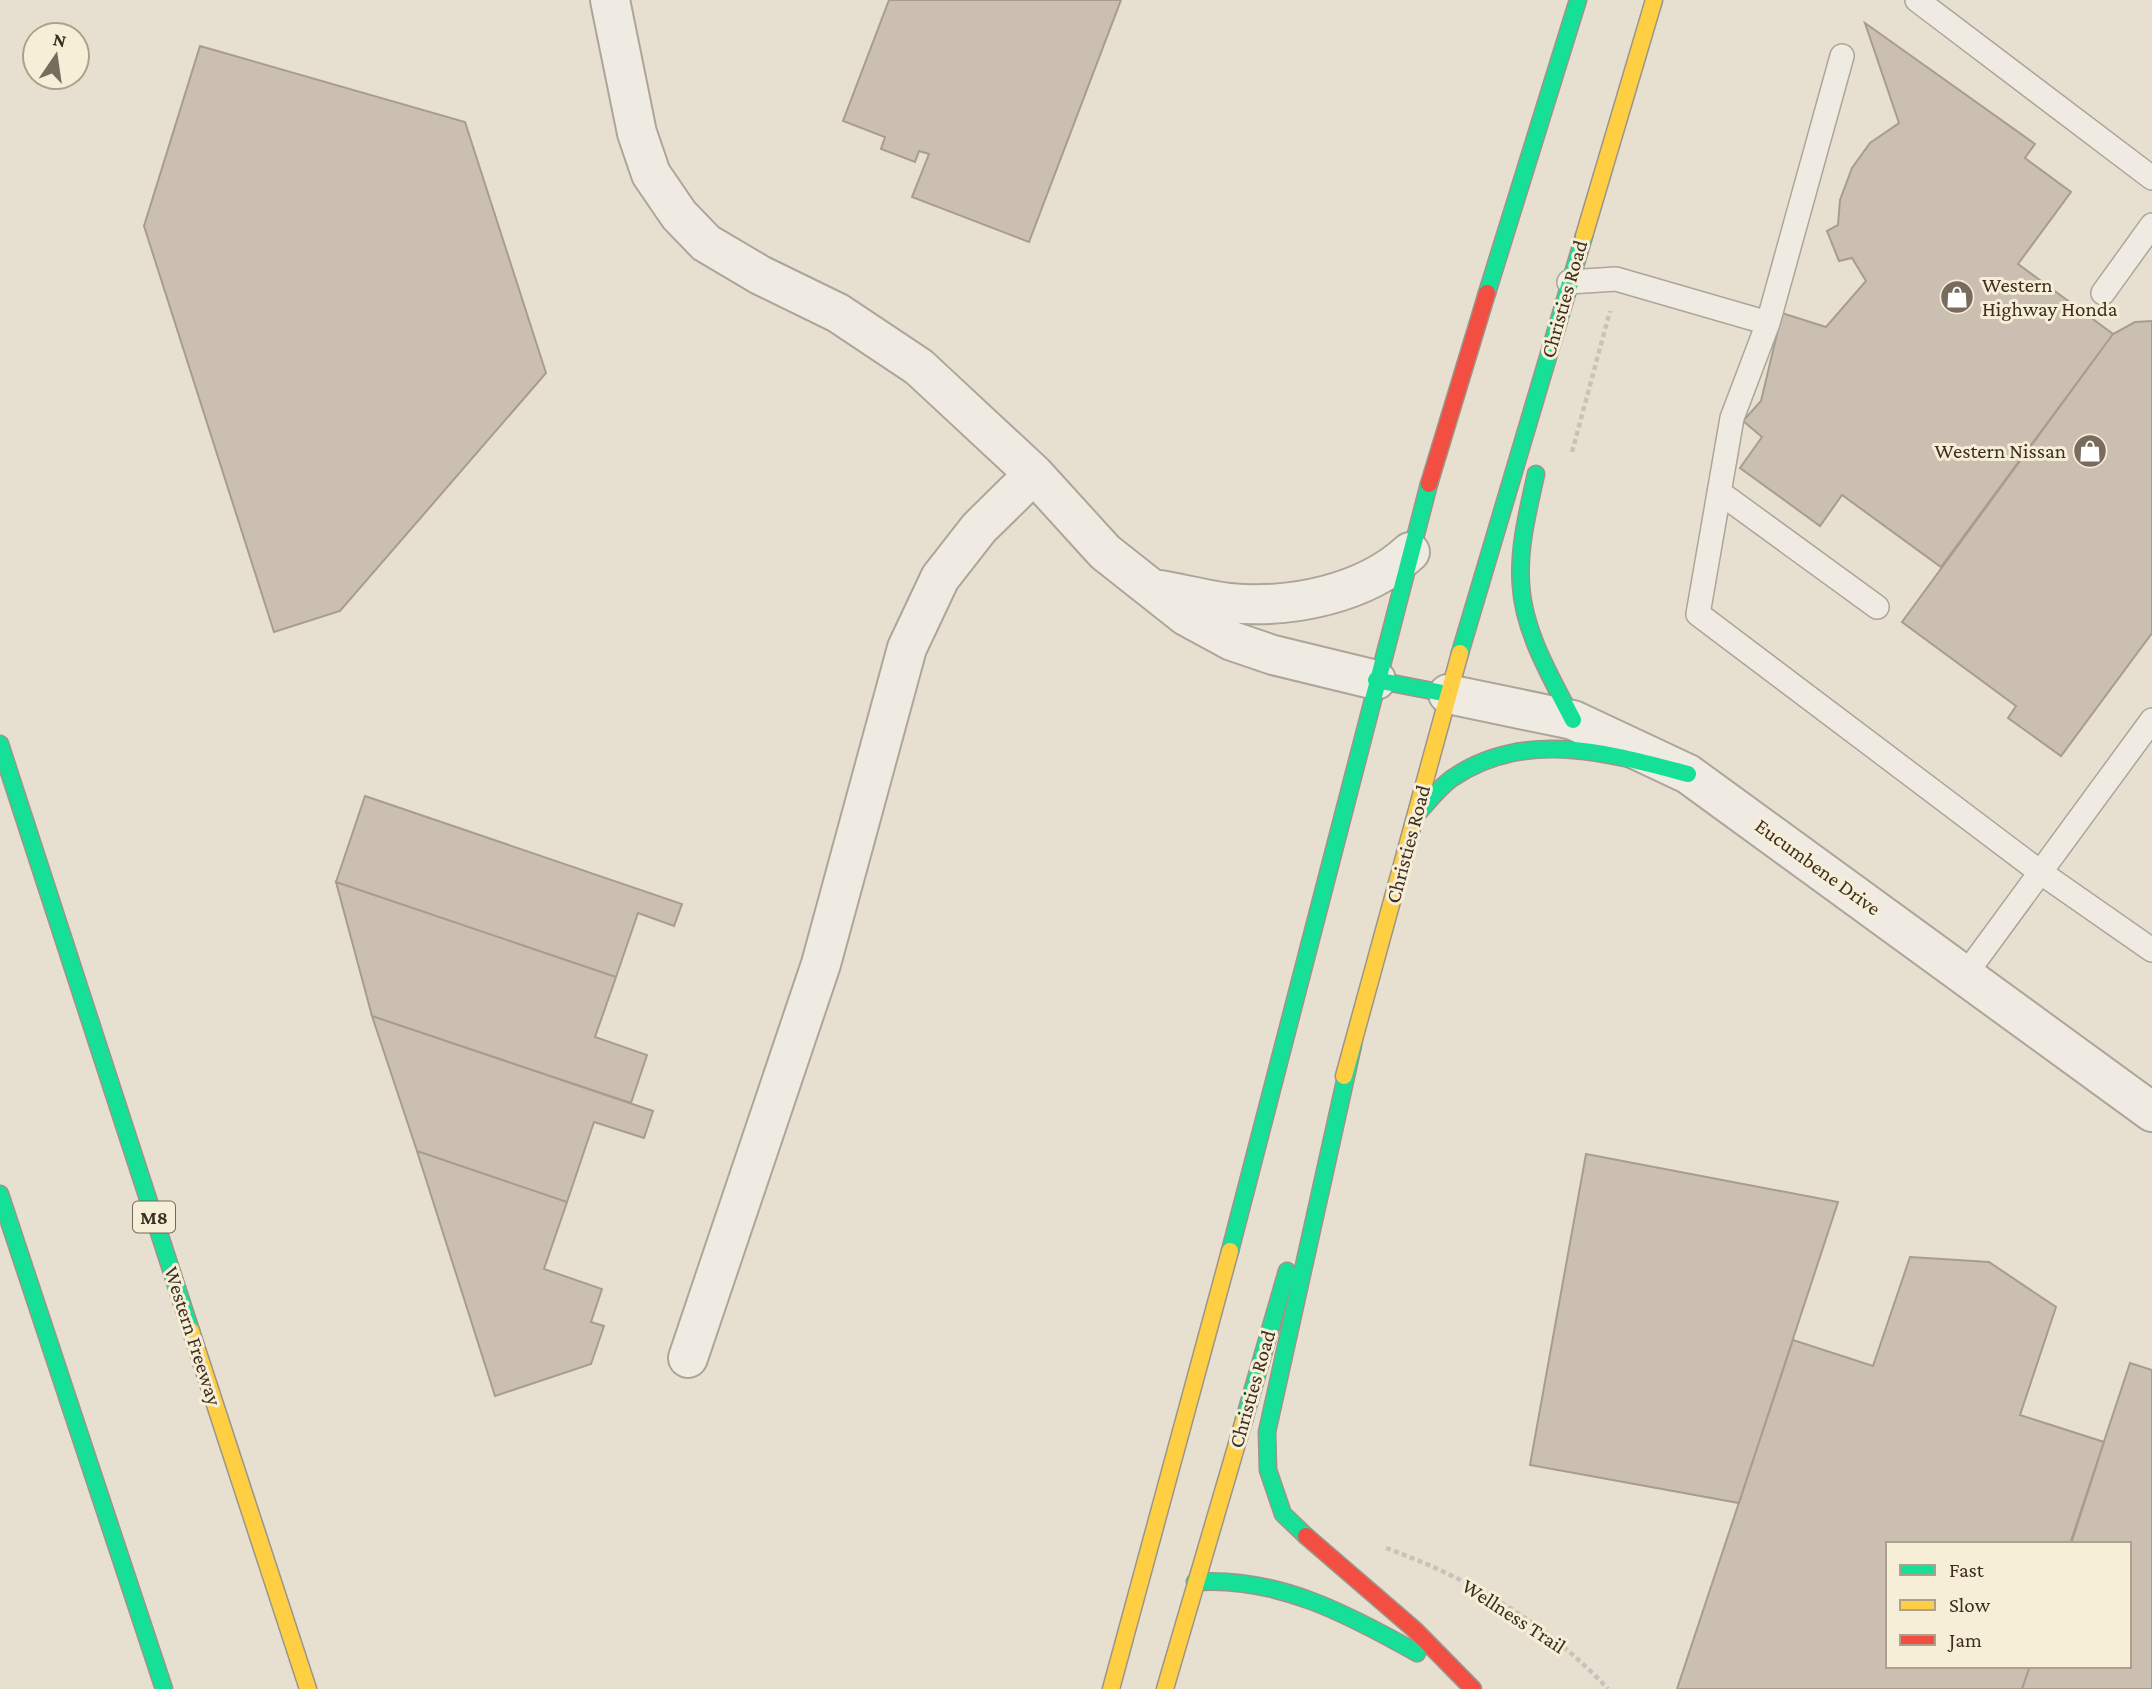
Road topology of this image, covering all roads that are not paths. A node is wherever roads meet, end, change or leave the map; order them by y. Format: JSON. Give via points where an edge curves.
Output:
{"nodes":[{"id":1,"x":610,"y":0,"type":"edge"},
{"id":2,"x":1578,"y":0,"type":"edge"},
{"id":3,"x":1654,"y":0,"type":"edge"},
{"id":4,"x":1917,"y":0,"type":"edge"},
{"id":5,"x":1842,"y":56,"type":"dead end"},
{"id":6,"x":2152,"y":178,"type":"edge"},
{"id":7,"x":2152,"y":225,"type":"edge"},
{"id":8,"x":1569,"y":282,"type":"junction"},
{"id":9,"x":2103,"y":293,"type":"dead end"},
{"id":10,"x":1768,"y":323,"type":"junction"},
{"id":11,"x":1544,"y":428,"type":"dead end"},
{"id":12,"x":1539,"y":455,"type":"dead end"},
{"id":13,"x":1034,"y":474,"type":"junction"},
{"id":14,"x":1719,"y":492,"type":"junction"},
{"id":15,"x":1410,"y":552,"type":"junction"},
{"id":16,"x":1155,"y":589,"type":"junction"},
{"id":17,"x":1877,"y":607,"type":"dead end"},
{"id":18,"x":1376,"y":680,"type":"junction"},
{"id":19,"x":1448,"y":694,"type":"junction"},
{"id":20,"x":1573,"y":720,"type":"junction"},
{"id":21,"x":2152,"y":720,"type":"edge"},
{"id":22,"x":0,"y":744,"type":"edge"},
{"id":23,"x":1688,"y":774,"type":"junction"},
{"id":24,"x":1415,"y":816,"type":"junction"},
{"id":25,"x":2040,"y":872,"type":"junction"},
{"id":26,"x":2152,"y":950,"type":"edge"},
{"id":27,"x":1965,"y":975,"type":"junction"},
{"id":28,"x":1353,"y":1045,"type":"junction"},
{"id":29,"x":2152,"y":1112,"type":"edge"},
{"id":30,"x":0,"y":1194,"type":"edge"},
{"id":31,"x":688,"y":1358,"type":"dead end"},
{"id":32,"x":1195,"y":1582,"type":"junction"},
{"id":33,"x":1176,"y":1592,"type":"dead end"},
{"id":34,"x":1468,"y":1685,"type":"edge"},
{"id":35,"x":164,"y":1689,"type":"edge"},
{"id":36,"x":308,"y":1689,"type":"edge"},
{"id":37,"x":1111,"y":1689,"type":"edge"},
{"id":38,"x":1165,"y":1689,"type":"edge"}],
"edges":[{"from":1,"to":13,"type":"street","via":[[637,133],[652,174],[679,215],[706,243],[838,313],[919,367]]},
{"from":2,"to":15,"type":"main road"},
{"from":3,"to":8,"type":"main road","name":"Christies Road"},
{"from":4,"to":6,"type":"lane"},
{"from":5,"to":10,"type":"lane"},
{"from":7,"to":9,"type":"lane"},
{"from":8,"to":10,"type":"lane","via":[[1616,279]]},
{"from":8,"to":11,"type":"main road"},
{"from":8,"to":19,"type":"main road","name":"Christies Road"},
{"from":10,"to":14,"type":"lane","via":[[1732,418]]},
{"from":12,"to":20,"type":"main road","via":[[1523,547],[1523,603],[1545,665]]},
{"from":13,"to":16,"type":"street","via":[[1105,552]]},
{"from":13,"to":31,"type":"street","via":[[979,528],[940,578],[907,648],[821,964]]},
{"from":14,"to":17,"type":"lane"},
{"from":14,"to":25,"type":"lane","via":[[1698,614]]},
{"from":15,"to":16,"type":"street","via":[[1375,579],[1279,603],[1230,603]]},
{"from":15,"to":18,"type":"main road"},
{"from":16,"to":18,"type":"street","via":[[1186,616],[1233,641]]},
{"from":18,"to":19,"type":"main road"},
{"from":18,"to":37,"type":"main road","via":[[1222,1284]]},
{"from":19,"to":20,"type":"street","name":"Eucumbene Drive"},
{"from":19,"to":24,"type":"main road","name":"Christies Road"},
{"from":20,"to":23,"type":"street","name":"Eucumbene Drive"},
{"from":21,"to":25,"type":"lane"},
{"from":22,"to":36,"type":"main road","name":"Western Freeway","number":"M8"},
{"from":23,"to":24,"type":"main road","via":[[1577,746],[1536,748],[1480,762],[1450,780]]},
{"from":23,"to":27,"type":"street","name":"Eucumbene Drive"},
{"from":24,"to":28,"type":"main road","name":"Christies Road"},
{"from":25,"to":26,"type":"lane"},
{"from":25,"to":27,"type":"lane"},
{"from":27,"to":29,"type":"street","name":"Eucumbene Drive"},
{"from":28,"to":32,"type":"main road","name":"Christies Road"},
{"from":28,"to":34,"type":"main road","via":[[1267,1432],[1268,1470],[1283,1514],[1415,1630]]},
{"from":30,"to":35,"type":"main road"},
{"from":32,"to":33,"type":"main road"},
{"from":32,"to":34,"type":"main road","via":[[1260,1586],[1342,1613]]},
{"from":32,"to":38,"type":"main road","name":"Christies Road"}]}
